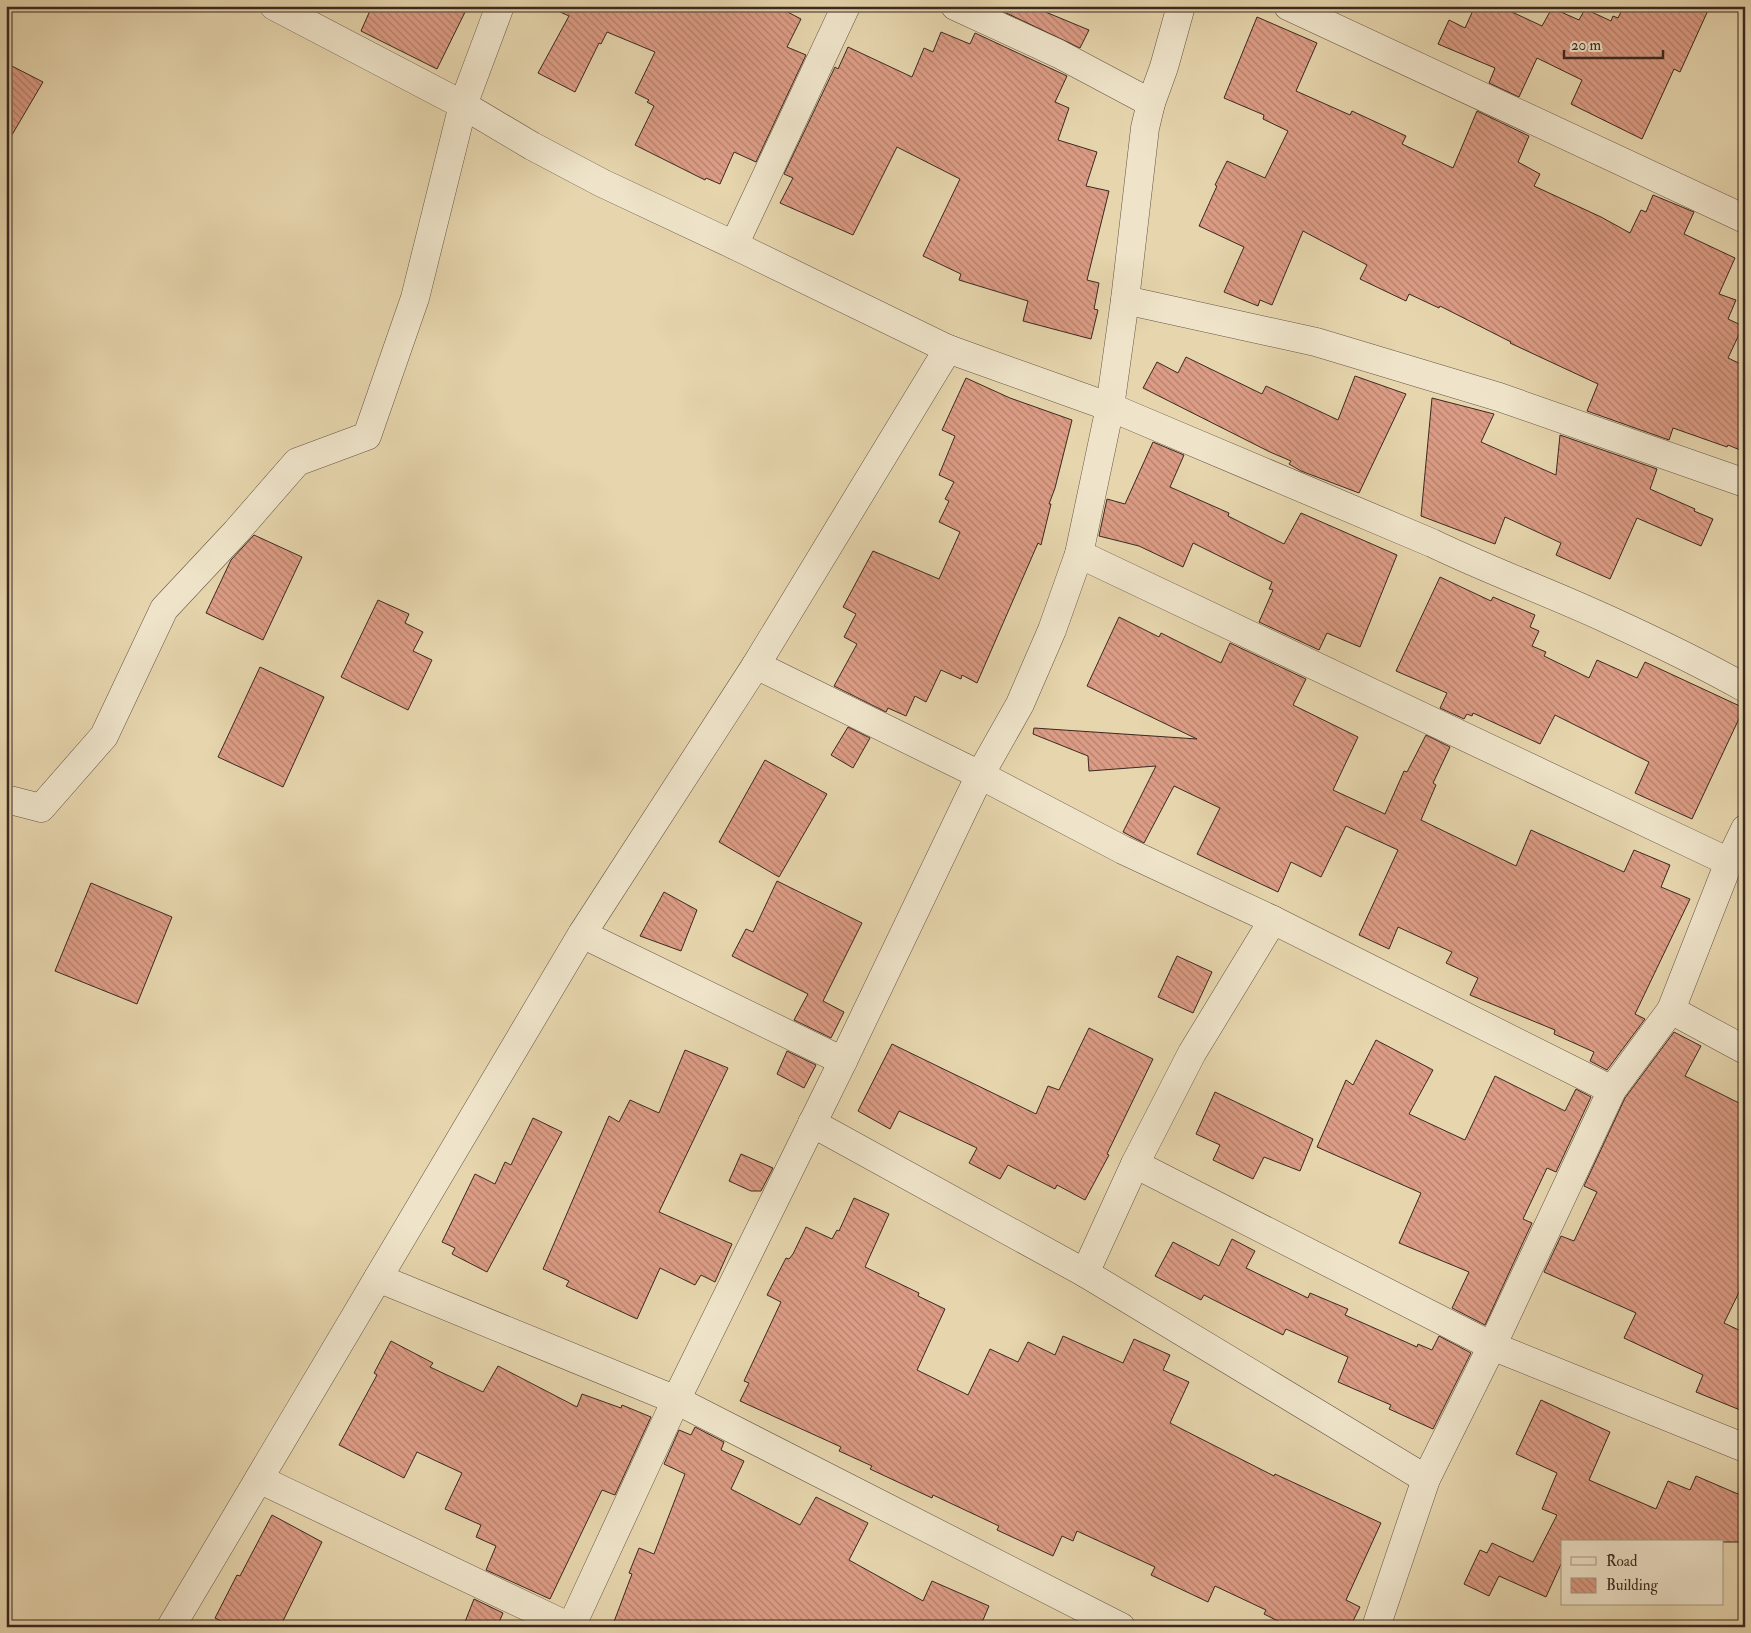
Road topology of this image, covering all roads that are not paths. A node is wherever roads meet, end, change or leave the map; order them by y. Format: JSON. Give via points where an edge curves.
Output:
{"nodes":[{"id":1,"x":500,"y":6,"type":"edge"},
{"id":2,"x":846,"y":6,"type":"edge"},
{"id":3,"x":955,"y":6,"type":"edge"},
{"id":4,"x":1181,"y":6,"type":"edge"},
{"id":5,"x":1288,"y":6,"type":"edge"},
{"id":6,"x":289,"y":10,"type":"edge"},
{"id":7,"x":1151,"y":103,"type":"junction"},
{"id":8,"x":463,"y":105,"type":"junction"},
{"id":9,"x":1745,"y":219,"type":"edge"},
{"id":10,"x":734,"y":244,"type":"junction"},
{"id":11,"x":1125,"y":300,"type":"junction"},
{"id":12,"x":948,"y":349,"type":"junction"},
{"id":13,"x":1110,"y":407,"type":"junction"},
{"id":14,"x":1745,"y":484,"type":"edge"},
{"id":15,"x":1079,"y":554,"type":"junction"},
{"id":16,"x":756,"y":665,"type":"junction"},
{"id":17,"x":1745,"y":688,"type":"edge"},
{"id":18,"x":980,"y":775,"type":"junction"},
{"id":19,"x":6,"y":799,"type":"edge"},
{"id":20,"x":1745,"y":830,"type":"edge"},
{"id":21,"x":1730,"y":862,"type":"junction"},
{"id":22,"x":1273,"y":920,"type":"junction"},
{"id":23,"x":582,"y":934,"type":"junction"},
{"id":24,"x":1671,"y":1010,"type":"junction"},
{"id":25,"x":1745,"y":1050,"type":"edge"},
{"id":26,"x":843,"y":1061,"type":"junction"},
{"id":27,"x":1612,"y":1090,"type":"junction"},
{"id":28,"x":812,"y":1123,"type":"junction"},
{"id":29,"x":1136,"y":1164,"type":"junction"},
{"id":30,"x":1085,"y":1273,"type":"junction"},
{"id":31,"x":378,"y":1278,"type":"junction"},
{"id":32,"x":1492,"y":1346,"type":"junction"},
{"id":33,"x":676,"y":1400,"type":"junction"},
{"id":34,"x":1745,"y":1448,"type":"edge"},
{"id":35,"x":259,"y":1479,"type":"junction"},
{"id":36,"x":1426,"y":1480,"type":"junction"},
{"id":37,"x":171,"y":1627,"type":"edge"},
{"id":38,"x":570,"y":1627,"type":"edge"},
{"id":39,"x":1120,"y":1627,"type":"edge"},
{"id":40,"x":1376,"y":1627,"type":"edge"}],
"edges":[{"from":1,"to":8,"type":"street"},
{"from":2,"to":10,"type":"street"},
{"from":3,"to":7,"type":"street","via":[[1059,54]]},
{"from":4,"to":7,"type":"street"},
{"from":5,"to":9,"type":"street"},
{"from":6,"to":8,"type":"street"},
{"from":7,"to":11,"type":"street","via":[[1145,128]]},
{"from":8,"to":10,"type":"street","via":[[602,183]]},
{"from":8,"to":19,"type":"street","via":[[415,298],[367,436],[296,462],[164,609],[104,736],[41,808]]},
{"from":10,"to":12,"type":"street"},
{"from":11,"to":13,"type":"street"},
{"from":11,"to":14,"type":"street","via":[[1334,347],[1499,397]]},
{"from":12,"to":13,"type":"street"},
{"from":12,"to":16,"type":"street"},
{"from":13,"to":15,"type":"street"},
{"from":13,"to":17,"type":"street","via":[[1608,620]]},
{"from":15,"to":18,"type":"street","via":[[1038,664],[1020,704]]},
{"from":15,"to":21,"type":"street"},
{"from":16,"to":18,"type":"street"},
{"from":16,"to":23,"type":"street"},
{"from":18,"to":22,"type":"street","via":[[1123,850]]},
{"from":18,"to":26,"type":"street"},
{"from":20,"to":21,"type":"street"},
{"from":21,"to":24,"type":"street"},
{"from":22,"to":27,"type":"street"},
{"from":22,"to":29,"type":"street","via":[[1192,1053]]},
{"from":23,"to":26,"type":"street"},
{"from":23,"to":31,"type":"street"},
{"from":24,"to":25,"type":"street"},
{"from":24,"to":27,"type":"street"},
{"from":26,"to":28,"type":"street"},
{"from":27,"to":32,"type":"street"},
{"from":28,"to":30,"type":"street"},
{"from":28,"to":33,"type":"street"},
{"from":29,"to":30,"type":"street"},
{"from":29,"to":32,"type":"street"},
{"from":30,"to":36,"type":"street"},
{"from":31,"to":33,"type":"street"},
{"from":31,"to":35,"type":"street"},
{"from":32,"to":34,"type":"street"},
{"from":32,"to":36,"type":"street"},
{"from":33,"to":38,"type":"street"},
{"from":33,"to":39,"type":"street"},
{"from":35,"to":37,"type":"street"},
{"from":35,"to":38,"type":"street"},
{"from":36,"to":40,"type":"street"}]}
